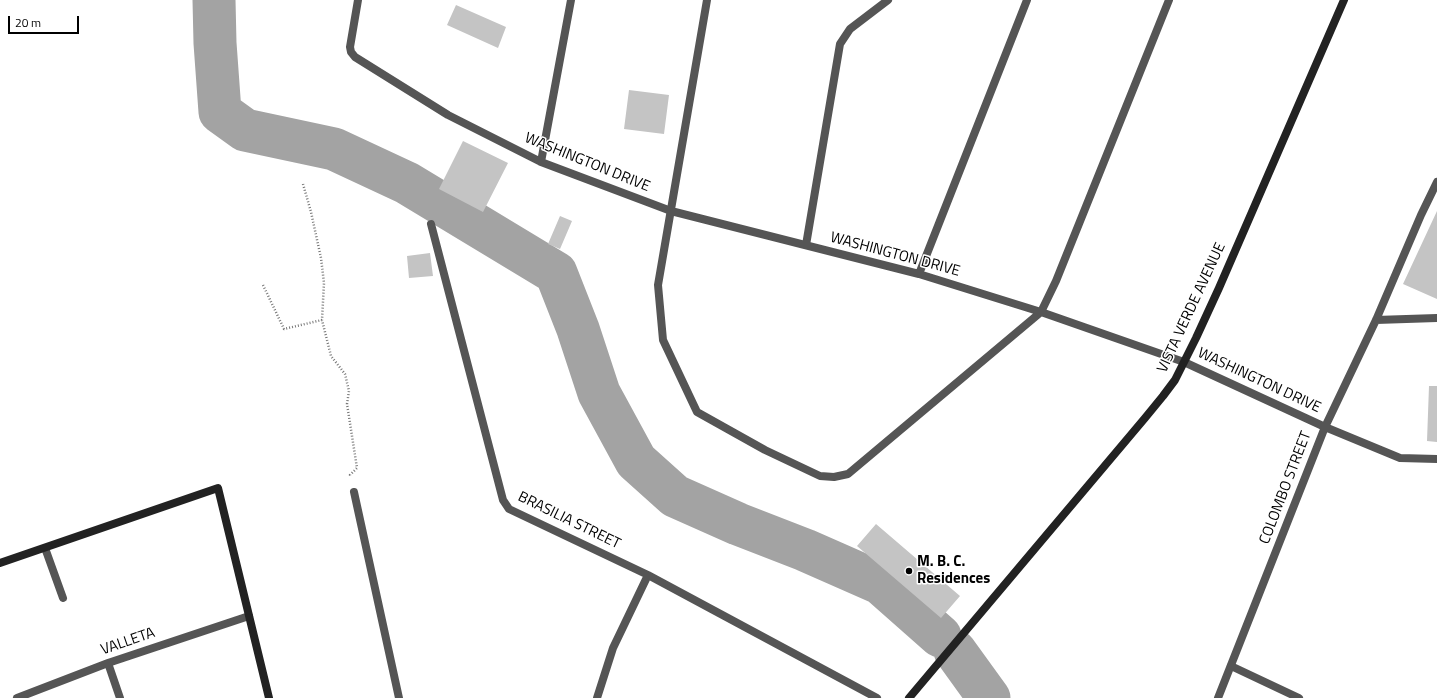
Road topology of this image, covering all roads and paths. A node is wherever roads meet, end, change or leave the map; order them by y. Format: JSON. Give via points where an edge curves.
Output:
{"nodes":[{"id":1,"x":358,"y":0,"type":"edge"},
{"id":2,"x":570,"y":0,"type":"edge"},
{"id":3,"x":707,"y":0,"type":"edge"},
{"id":4,"x":888,"y":0,"type":"edge"},
{"id":5,"x":1027,"y":0,"type":"edge"},
{"id":6,"x":1169,"y":0,"type":"edge"},
{"id":7,"x":1344,"y":0,"type":"edge"},
{"id":8,"x":541,"y":162,"type":"junction"},
{"id":9,"x":1437,"y":182,"type":"edge"},
{"id":10,"x":303,"y":184,"type":"dead end"},
{"id":11,"x":671,"y":211,"type":"junction"},
{"id":12,"x":431,"y":224,"type":"dead end"},
{"id":13,"x":806,"y":245,"type":"junction"},
{"id":14,"x":919,"y":274,"type":"junction"},
{"id":15,"x":263,"y":285,"type":"dead end"},
{"id":16,"x":1041,"y":312,"type":"junction"},
{"id":17,"x":1437,"y":318,"type":"edge"},
{"id":18,"x":322,"y":320,"type":"junction"},
{"id":19,"x":1376,"y":320,"type":"junction"},
{"id":20,"x":1184,"y":362,"type":"junction"},
{"id":21,"x":1325,"y":427,"type":"junction"},
{"id":22,"x":1437,"y":459,"type":"edge"},
{"id":23,"x":354,"y":492,"type":"joint"},
{"id":24,"x":45,"y":548,"type":"junction"},
{"id":25,"x":0,"y":563,"type":"edge"},
{"id":26,"x":648,"y":575,"type":"junction"},
{"id":27,"x":63,"y":598,"type":"dead end"},
{"id":28,"x":249,"y":616,"type":"junction"},
{"id":29,"x":108,"y":663,"type":"junction"},
{"id":30,"x":1231,"y":666,"type":"junction"},
{"id":31,"x":17,"y":698,"type":"edge"},
{"id":32,"x":120,"y":698,"type":"edge"},
{"id":33,"x":269,"y":698,"type":"edge"},
{"id":34,"x":399,"y":698,"type":"edge"},
{"id":35,"x":597,"y":698,"type":"edge"},
{"id":36,"x":877,"y":698,"type":"edge"},
{"id":37,"x":909,"y":698,"type":"edge"},
{"id":38,"x":1218,"y":698,"type":"edge"},
{"id":39,"x":1300,"y":698,"type":"edge"}],
"edges":[{"from":1,"to":8,"type":"street","name":"WASHINGTON DRIVE","via":[[350,47],[355,57],[448,115]]},
{"from":2,"to":8,"type":"street"},
{"from":3,"to":11,"type":"street"},
{"from":4,"to":13,"type":"street","via":[[850,29],[840,44]]},
{"from":5,"to":14,"type":"street"},
{"from":6,"to":16,"type":"street","via":[[1056,281]]},
{"from":7,"to":20,"type":"street","name":"VISTA VERDE AVENUE","via":[[1219,288]]},
{"from":8,"to":11,"type":"street","name":"WASHINGTON DRIVE"},
{"from":9,"to":19,"type":"street","name":"COLOMBO STREET"},
{"from":10,"to":18,"type":"path","via":[[321,258],[324,283]]},
{"from":11,"to":13,"type":"street","name":"WASHINGTON DRIVE"},
{"from":11,"to":16,"type":"street","via":[[658,285],[663,340],[697,412],[765,450],[820,476],[848,474]]},
{"from":12,"to":26,"type":"street","name":"BRASILIA STREET","via":[[505,505]]},
{"from":13,"to":14,"type":"street","name":"WASHINGTON DRIVE"},
{"from":14,"to":16,"type":"street","name":"WASHINGTON DRIVE"},
{"from":15,"to":18,"type":"path","via":[[284,329]]},
{"from":16,"to":20,"type":"street","name":"WASHINGTON DRIVE"},
{"from":17,"to":19,"type":"street"},
{"from":18,"to":23,"type":"path","via":[[331,356],[345,374],[349,391],[346,404],[357,468],[350,475]]},
{"from":19,"to":21,"type":"street","name":"COLOMBO STREET"},
{"from":20,"to":21,"type":"street","name":"WASHINGTON DRIVE"},
{"from":20,"to":37,"type":"street","name":"VISTA VERDE AVENUE","via":[[1164,396]]},
{"from":21,"to":22,"type":"street","name":"WASHINGTON DRIVE","via":[[1400,458]]},
{"from":21,"to":30,"type":"street","name":"COLOMBO STREET"},
{"from":23,"to":34,"type":"street"},
{"from":24,"to":25,"type":"street"},
{"from":24,"to":27,"type":"street"},
{"from":24,"to":28,"type":"street","via":[[218,488]]},
{"from":26,"to":35,"type":"street","via":[[613,648]]},
{"from":26,"to":36,"type":"street","name":"BRASILIA STREET"},
{"from":28,"to":29,"type":"street","name":"VALLETA"},
{"from":28,"to":33,"type":"street"},
{"from":29,"to":31,"type":"street","name":"VALLETA"},
{"from":29,"to":32,"type":"street"},
{"from":30,"to":38,"type":"street","name":"COLOMBO STREET"},
{"from":30,"to":39,"type":"street"}]}
